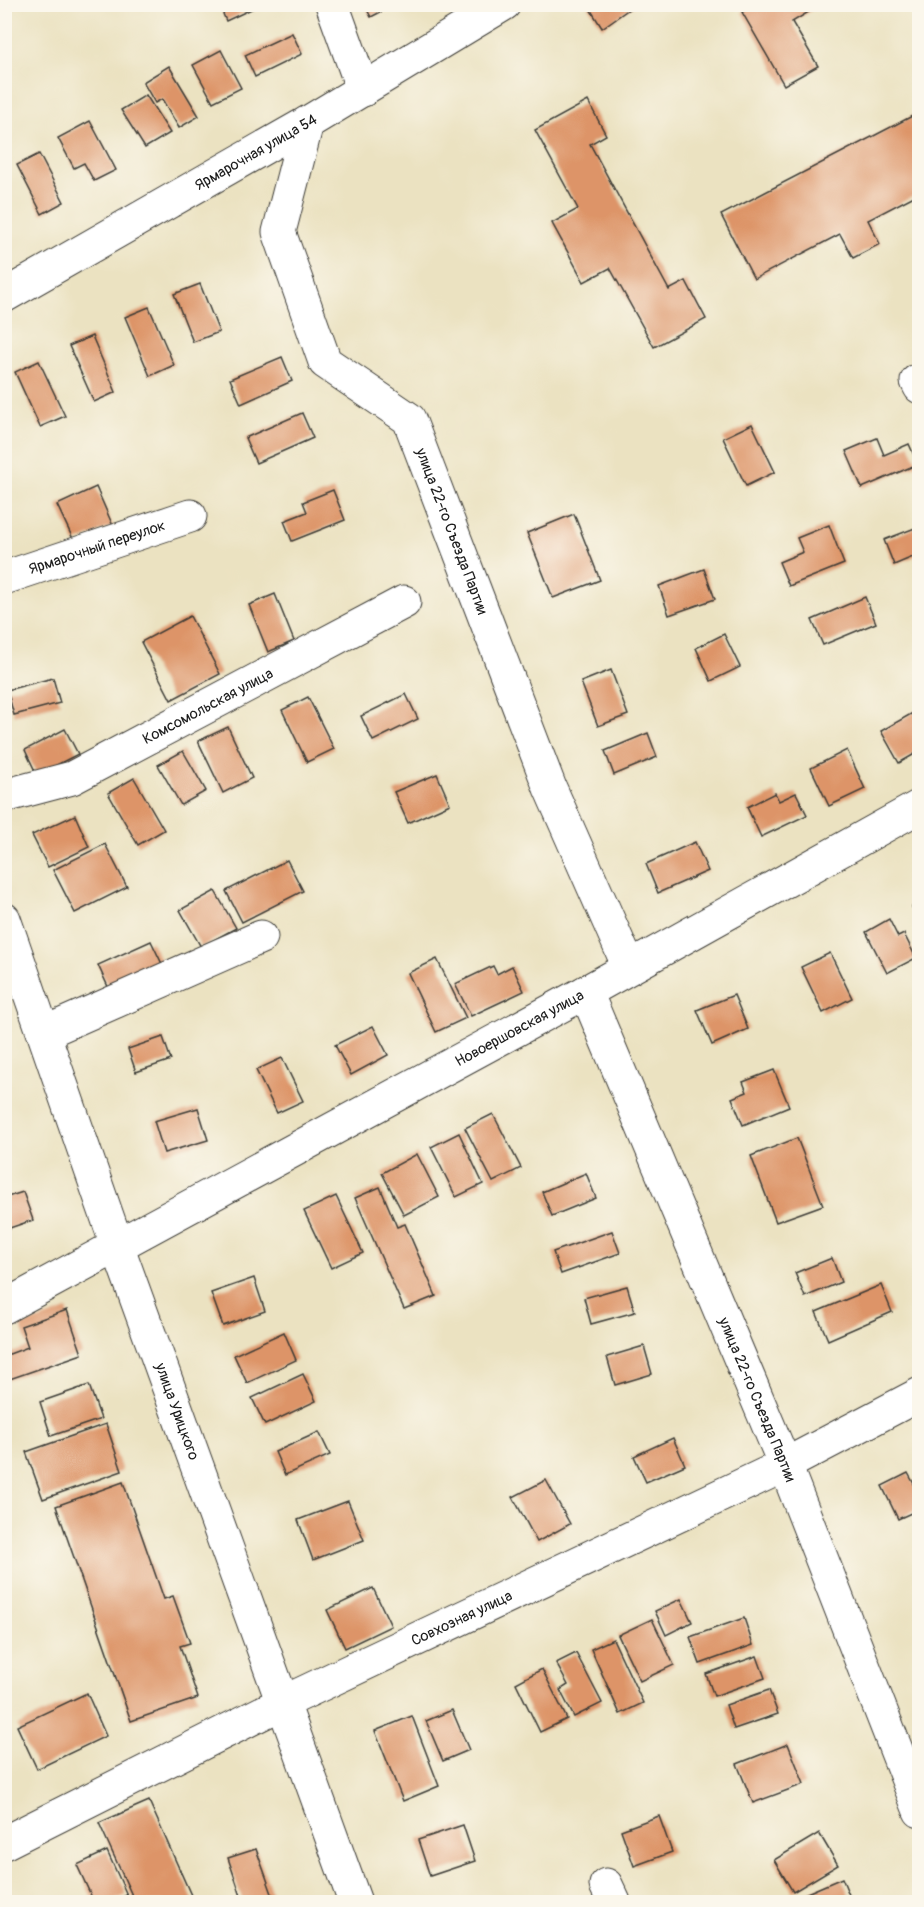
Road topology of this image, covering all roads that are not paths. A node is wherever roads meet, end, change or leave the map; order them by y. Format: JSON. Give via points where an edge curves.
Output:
{"nodes":[{"id":1,"x":332,"y":4,"type":"edge"},
{"id":2,"x":504,"y":4,"type":"edge"},
{"id":3,"x":363,"y":90,"type":"junction"},
{"id":4,"x":307,"y":123,"type":"junction"},
{"id":5,"x":4,"y":296,"type":"edge"},
{"id":6,"x":190,"y":516,"type":"dead end"},
{"id":7,"x":4,"y":578,"type":"edge"},
{"id":8,"x":404,"y":603,"type":"dead end"},
{"id":9,"x":4,"y":796,"type":"edge"},
{"id":10,"x":920,"y":806,"type":"edge"},
{"id":11,"x":4,"y":919,"type":"edge"},
{"id":12,"x":261,"y":937,"type":"dead end"},
{"id":13,"x":629,"y":967,"type":"junction"},
{"id":14,"x":586,"y":992,"type":"junction"},
{"id":15,"x":44,"y":1033,"type":"junction"},
{"id":16,"x":117,"y":1245,"type":"junction"},
{"id":17,"x":4,"y":1307,"type":"edge"},
{"id":18,"x":920,"y":1394,"type":"edge"},
{"id":19,"x":785,"y":1465,"type":"junction"},
{"id":20,"x":284,"y":1702,"type":"junction"},
{"id":21,"x":920,"y":1811,"type":"edge"},
{"id":22,"x":4,"y":1843,"type":"edge"},
{"id":23,"x":355,"y":1902,"type":"edge"}],
"edges":[{"from":1,"to":3,"type":"street"},
{"from":2,"to":3,"type":"street","name":"Ярмарочная улица 54"},
{"from":3,"to":4,"type":"street","name":"Ярмарочная улица 54"},
{"from":4,"to":5,"type":"street","name":"Ярмарочная улица 54"},
{"from":4,"to":13,"type":"street","name":"улица 22-го Съезда Партии","via":[[279,232],[325,362],[409,419],[550,788]]},
{"from":6,"to":7,"type":"street","name":"Ярмарочный переулок"},
{"from":8,"to":9,"type":"street","name":"Комсомольская улица","via":[[72,778]]},
{"from":10,"to":13,"type":"street","name":"Новоершовская улица"},
{"from":11,"to":15,"type":"street","name":"улица Урицкого"},
{"from":12,"to":15,"type":"street"},
{"from":13,"to":14,"type":"street","name":"Новоершовская улица"},
{"from":14,"to":16,"type":"street","name":"Новоершовская улица"},
{"from":14,"to":19,"type":"street","name":"улица 22-го Съезда Партии"},
{"from":15,"to":16,"type":"street","name":"улица Урицкого"},
{"from":16,"to":17,"type":"street","name":"Новоершовская улица"},
{"from":16,"to":20,"type":"street","name":"улица Урицкого"},
{"from":18,"to":19,"type":"street","name":"Совхозная улица"},
{"from":19,"to":20,"type":"street","name":"Совхозная улица"},
{"from":19,"to":21,"type":"street","name":"улица 22-го Съезда Партии"},
{"from":20,"to":22,"type":"street","name":"Совхозная улица"},
{"from":20,"to":23,"type":"street","name":"улица Урицкого"}]}
